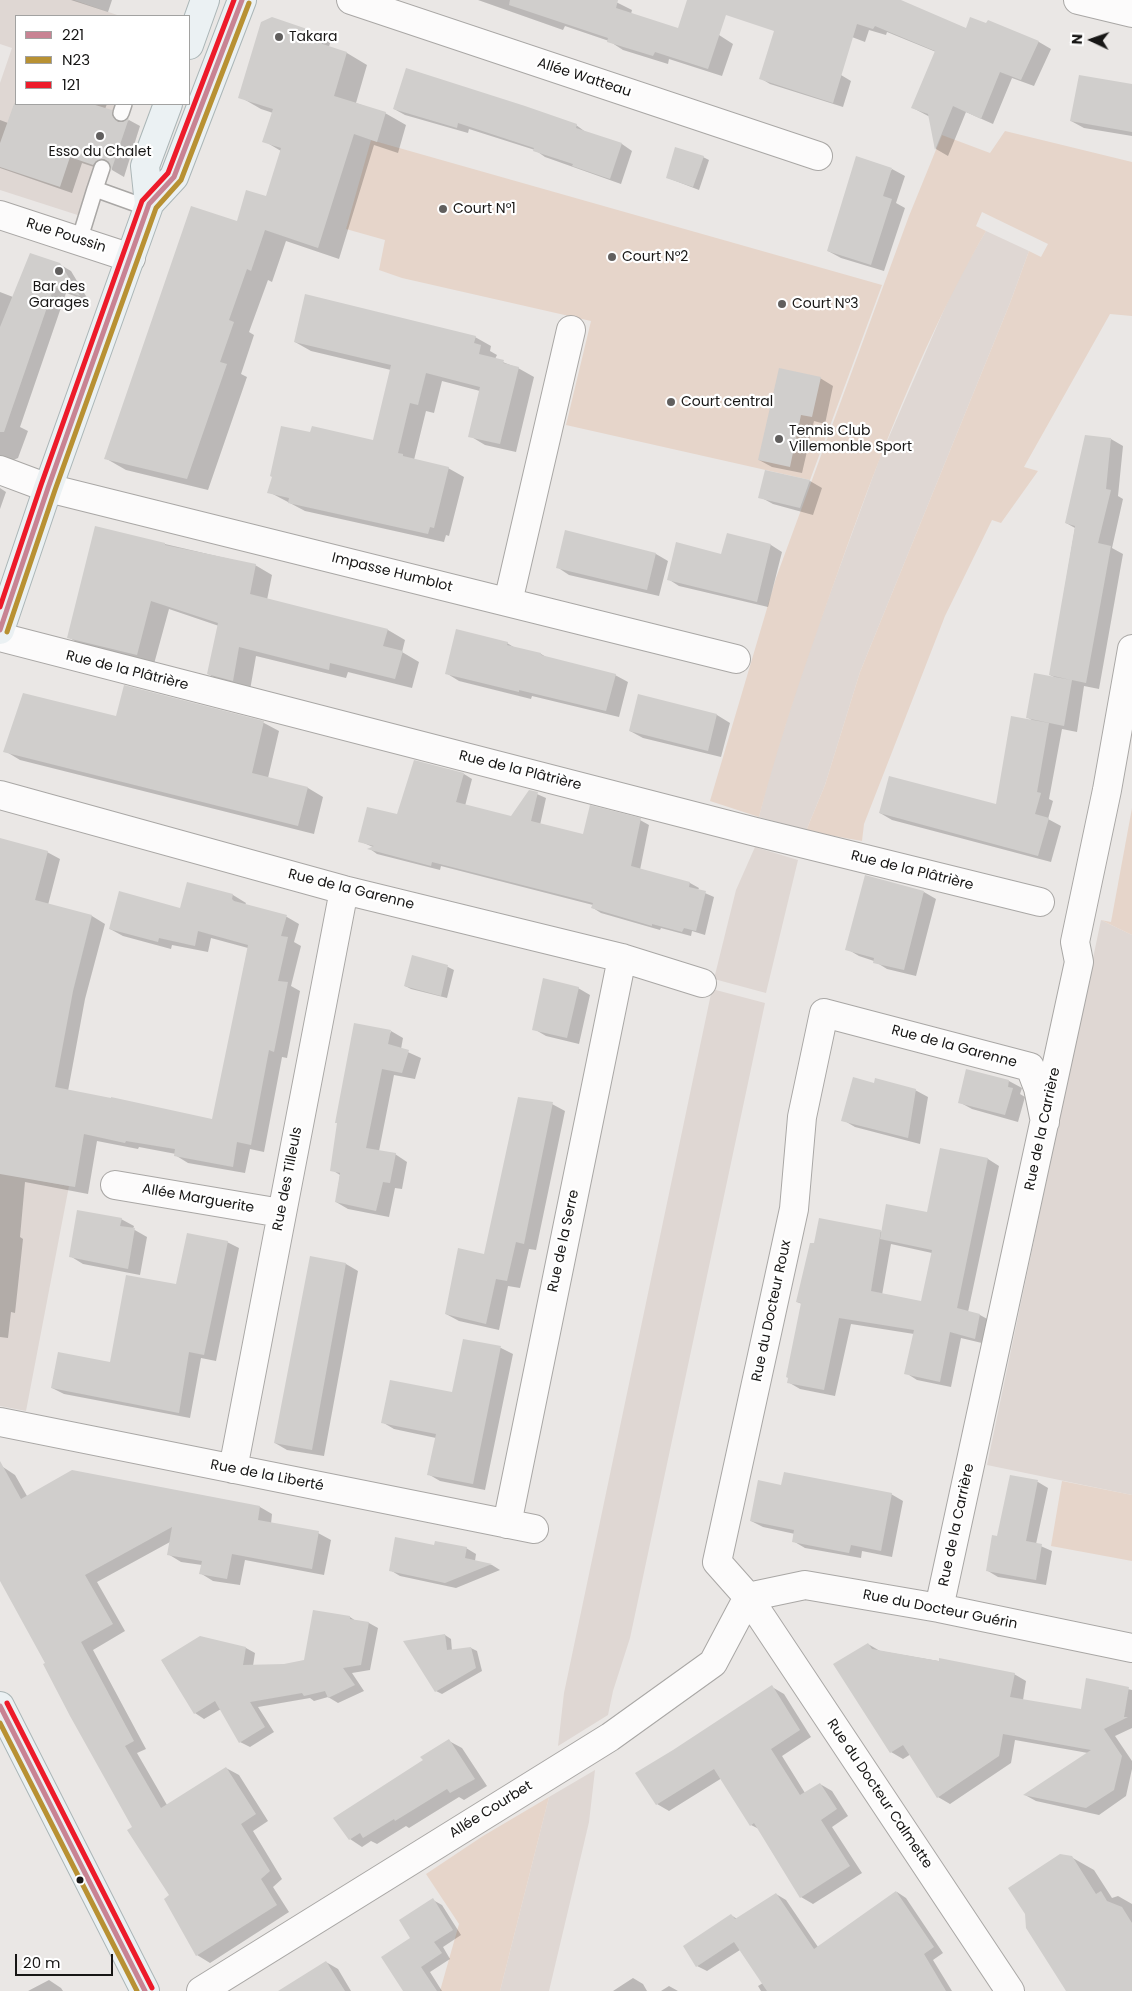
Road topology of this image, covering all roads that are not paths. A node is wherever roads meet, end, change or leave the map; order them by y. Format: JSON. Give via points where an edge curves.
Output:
{"nodes":[{"id":1,"x":205,"y":0,"type":"edge"},
{"id":2,"x":242,"y":0,"type":"edge"},
{"id":3,"x":351,"y":0,"type":"edge"},
{"id":4,"x":1078,"y":0,"type":"edge"},
{"id":5,"x":1132,"y":13,"type":"edge"},
{"id":6,"x":190,"y":42,"type":"edge"},
{"id":7,"x":168,"y":105,"type":"edge"},
{"id":8,"x":818,"y":156,"type":"dead end"},
{"id":9,"x":102,"y":168,"type":"dead end"},
{"id":10,"x":95,"y":189,"type":"junction"},
{"id":11,"x":149,"y":206,"type":"junction"},
{"id":12,"x":0,"y":215,"type":"edge"},
{"id":13,"x":79,"y":241,"type":"junction"},
{"id":14,"x":131,"y":258,"type":"junction"},
{"id":15,"x":571,"y":330,"type":"dead end"},
{"id":16,"x":0,"y":470,"type":"edge"},
{"id":17,"x":48,"y":488,"type":"junction"},
{"id":18,"x":508,"y":602,"type":"junction"},
{"id":19,"x":0,"y":630,"type":"edge"},
{"id":20,"x":0,"y":638,"type":"edge"},
{"id":21,"x":1132,"y":648,"type":"edge"},
{"id":22,"x":736,"y":659,"type":"dead end"},
{"id":23,"x":0,"y":795,"type":"edge"},
{"id":24,"x":344,"y":890,"type":"junction"},
{"id":25,"x":1040,"y":902,"type":"dead end"},
{"id":26,"x":622,"y":958,"type":"junction"},
{"id":27,"x":702,"y":983,"type":"dead end"},
{"id":28,"x":824,"y":1013,"type":"joint"},
{"id":29,"x":1045,"y":1122,"type":"junction"},
{"id":30,"x":115,"y":1185,"type":"dead end"},
{"id":31,"x":281,"y":1213,"type":"junction"},
{"id":32,"x":0,"y":1422,"type":"edge"},
{"id":33,"x":233,"y":1469,"type":"junction"},
{"id":34,"x":507,"y":1524,"type":"junction"},
{"id":35,"x":534,"y":1529,"type":"dead end"},
{"id":36,"x":748,"y":1596,"type":"junction"},
{"id":37,"x":939,"y":1608,"type":"junction"},
{"id":38,"x":1132,"y":1648,"type":"edge"},
{"id":39,"x":0,"y":1706,"type":"edge"},
{"id":40,"x":145,"y":1991,"type":"edge"},
{"id":41,"x":201,"y":1991,"type":"edge"},
{"id":42,"x":1010,"y":1991,"type":"edge"}],
"edges":[{"from":1,"to":6,"type":"main road"},
{"from":2,"to":11,"type":"main road","via":[[174,177]]},
{"from":3,"to":8,"type":"street","name":"Allée Watteau"},
{"from":4,"to":5,"type":"street"},
{"from":7,"to":11,"type":"main road","via":[[145,166]]},
{"from":9,"to":10,"type":"lane"},
{"from":10,"to":11,"type":"lane"},
{"from":10,"to":13,"type":"lane"},
{"from":11,"to":14,"type":"main road"},
{"from":12,"to":13,"type":"street","name":"Rue Poussin"},
{"from":13,"to":14,"type":"street","name":"Rue Poussin"},
{"from":14,"to":17,"type":"main road"},
{"from":15,"to":18,"type":"street"},
{"from":16,"to":17,"type":"street","name":"Impasse Humblot"},
{"from":17,"to":18,"type":"street","name":"Impasse Humblot"},
{"from":17,"to":19,"type":"main road"},
{"from":18,"to":22,"type":"street","name":"Impasse Humblot"},
{"from":20,"to":25,"type":"street","name":"Rue de la Plâtrière"},
{"from":21,"to":29,"type":"street","name":"Rue de la Carrière","via":[[1075,942],[1079,962]]},
{"from":23,"to":24,"type":"street","name":"Rue de la Garenne"},
{"from":24,"to":26,"type":"street","name":"Rue de la Garenne"},
{"from":24,"to":31,"type":"street","name":"Rue des Tilleuls"},
{"from":26,"to":27,"type":"street","name":"Rue de la Garenne"},
{"from":26,"to":34,"type":"street","name":"Rue de la Serre"},
{"from":28,"to":29,"type":"street","name":"Rue de la Garenne","via":[[1030,1067]]},
{"from":28,"to":36,"type":"street","name":"Rue du Docteur Roux","via":[[802,1117],[794,1209],[717,1562]]},
{"from":29,"to":37,"type":"street","name":"Rue de la Carrière"},
{"from":30,"to":31,"type":"street","name":"Allée Marguerite"},
{"from":31,"to":33,"type":"street","name":"Rue des Tilleuls"},
{"from":32,"to":33,"type":"street","name":"Rue de la Liberté"},
{"from":33,"to":34,"type":"street","name":"Rue de la Liberté"},
{"from":34,"to":35,"type":"street","name":"Rue de la Liberté"},
{"from":36,"to":37,"type":"street","name":"Rue du Docteur Guérin","via":[[805,1585]]},
{"from":36,"to":41,"type":"street","name":"Allée Courbet","via":[[713,1663],[610,1737]]},
{"from":36,"to":42,"type":"street","name":"Rue du Docteur Calmette"},
{"from":37,"to":38,"type":"street","name":"Rue du Docteur Guérin"},
{"from":39,"to":40,"type":"main road"}]}
